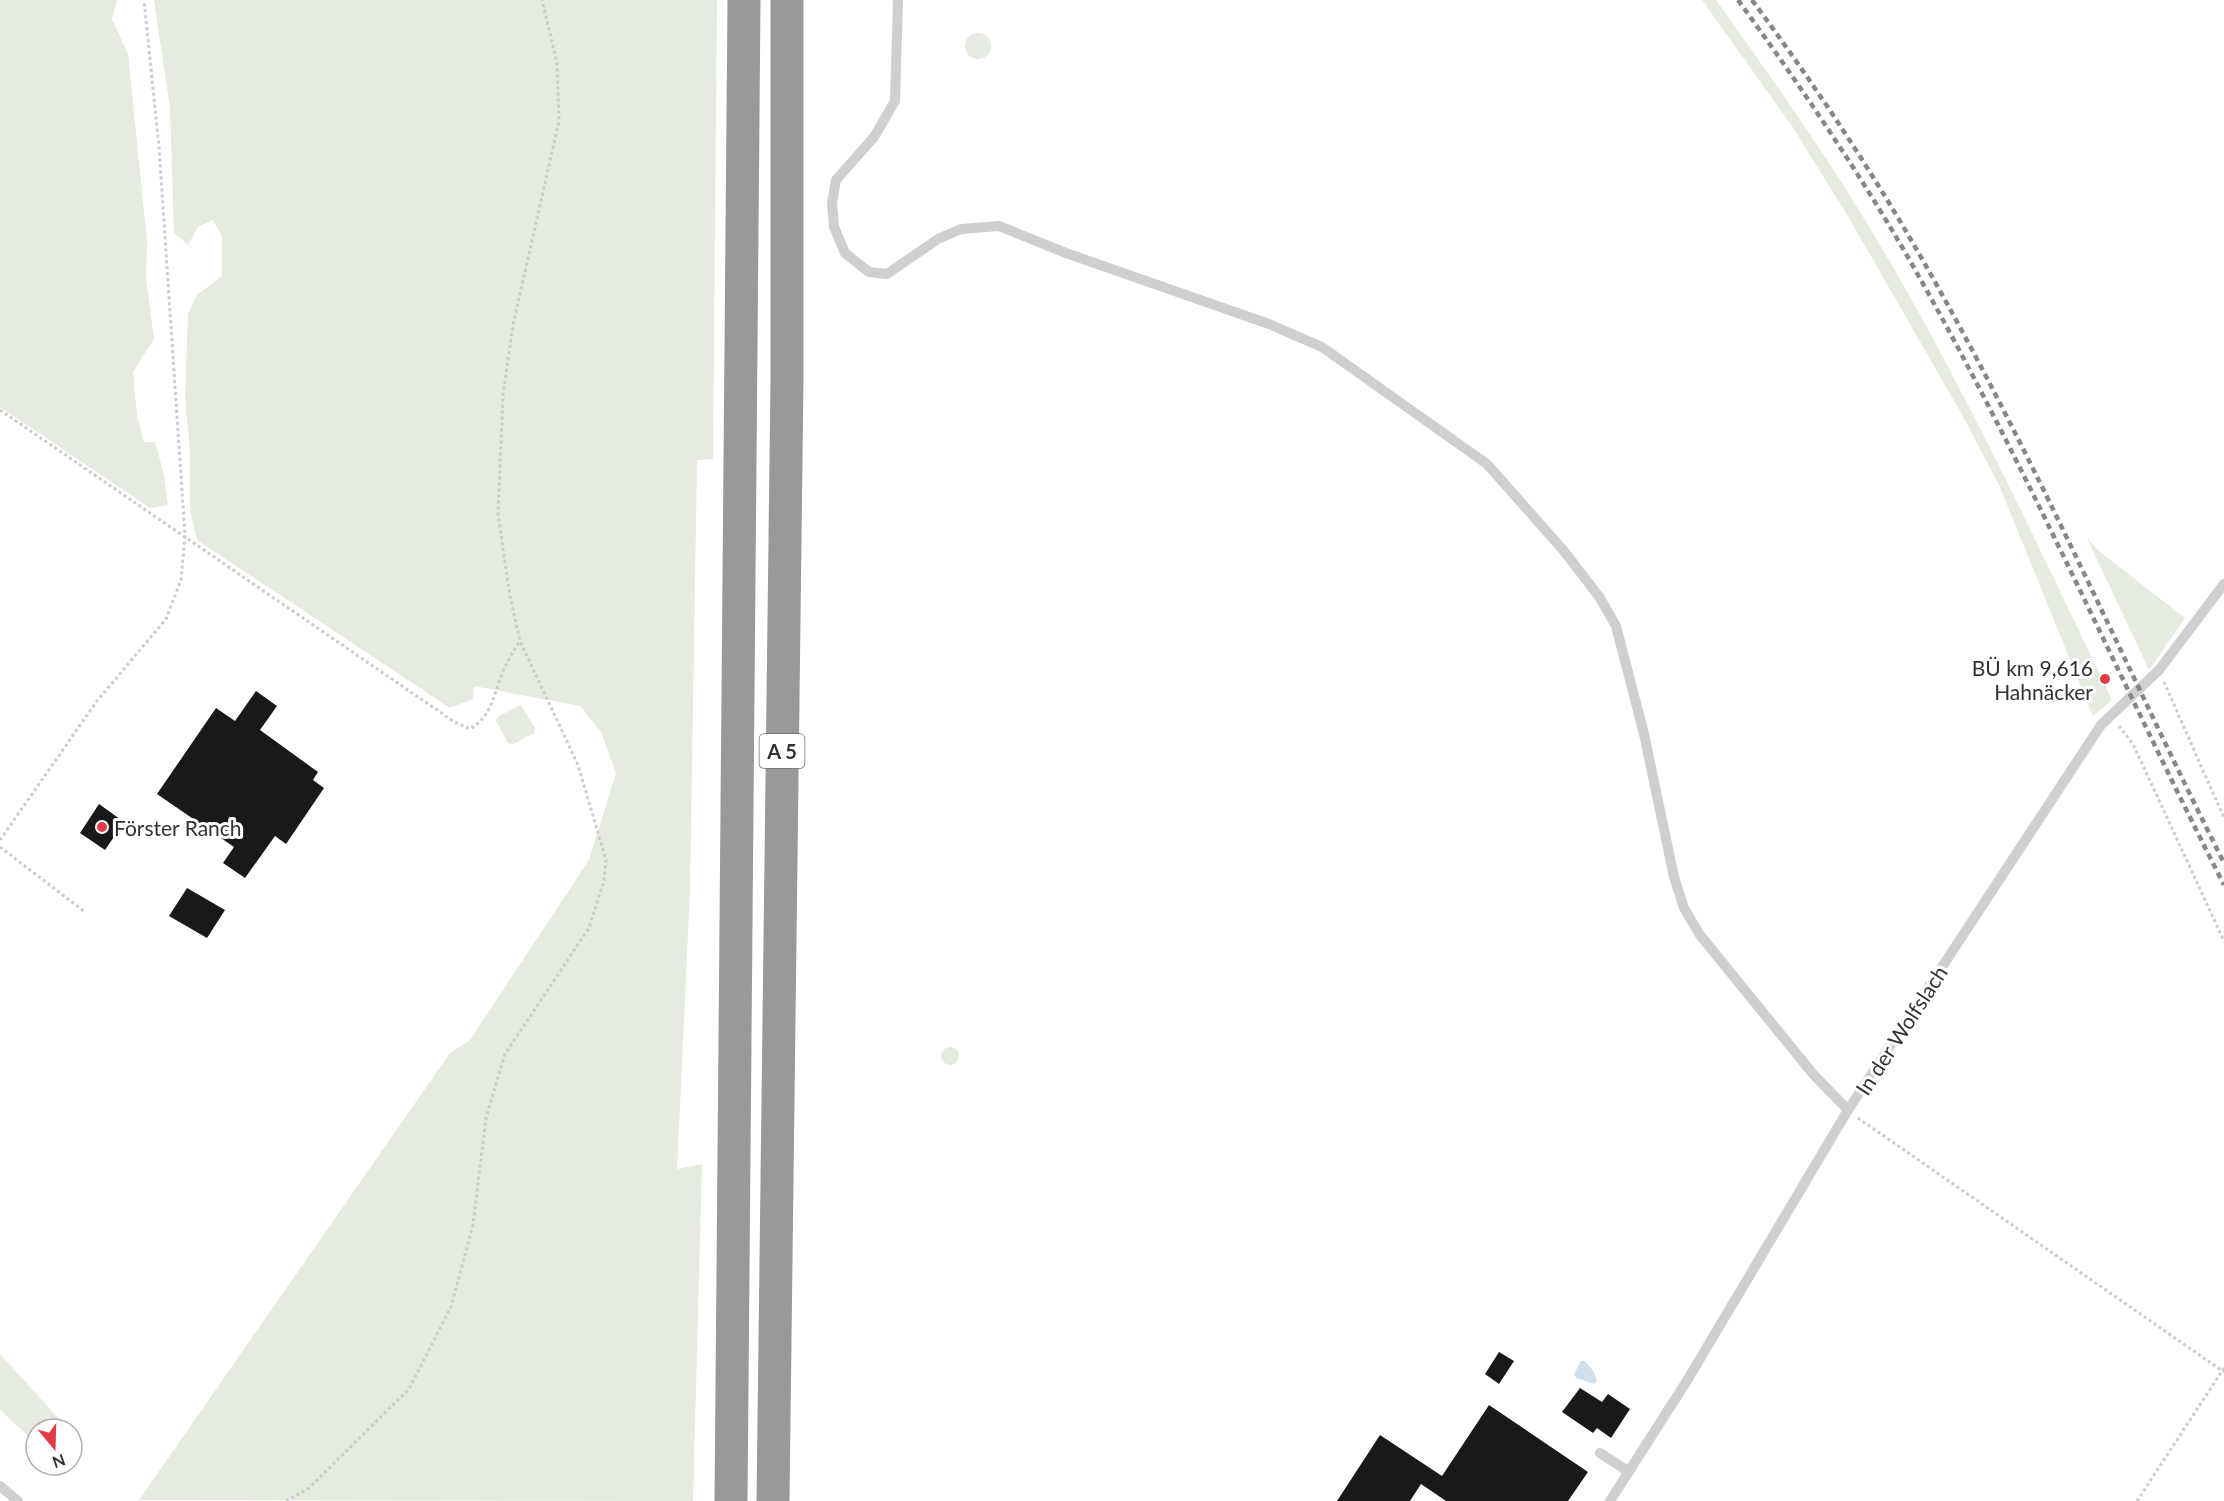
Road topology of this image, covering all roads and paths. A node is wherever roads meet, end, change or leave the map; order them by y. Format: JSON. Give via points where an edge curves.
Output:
{"nodes":[{"id":1,"x":144,"y":0,"type":"edge"},
{"id":2,"x":542,"y":0,"type":"edge"},
{"id":3,"x":744,"y":0,"type":"edge"},
{"id":4,"x":787,"y":0,"type":"edge"},
{"id":5,"x":898,"y":0,"type":"edge"},
{"id":6,"x":0,"y":410,"type":"edge"},
{"id":7,"x":185,"y":536,"type":"junction"},
{"id":8,"x":2224,"y":584,"type":"edge"},
{"id":9,"x":520,"y":641,"type":"junction"},
{"id":10,"x":2159,"y":670,"type":"junction"},
{"id":11,"x":2111,"y":715,"type":"junction"},
{"id":12,"x":2224,"y":818,"type":"edge"},
{"id":13,"x":0,"y":840,"type":"edge"},
{"id":14,"x":0,"y":847,"type":"edge"},
{"id":15,"x":85,"y":912,"type":"dead end"},
{"id":16,"x":2224,"y":941,"type":"edge"},
{"id":17,"x":1848,"y":1110,"type":"junction"},
{"id":18,"x":2224,"y":1370,"type":"edge"},
{"id":19,"x":1600,"y":1453,"type":"dead end"},
{"id":20,"x":1629,"y":1472,"type":"junction"},
{"id":21,"x":0,"y":1486,"type":"edge"},
{"id":22,"x":18,"y":1501,"type":"edge"},
{"id":23,"x":286,"y":1501,"type":"edge"},
{"id":24,"x":731,"y":1501,"type":"edge"},
{"id":25,"x":773,"y":1501,"type":"edge"},
{"id":26,"x":1610,"y":1501,"type":"edge"},
{"id":27,"x":2137,"y":1501,"type":"edge"}],
"edges":[{"from":1,"to":7,"type":"path","via":[[159,147]]},
{"from":2,"to":9,"type":"path","via":[[557,63],[559,121],[513,325],[503,395],[498,514]]},
{"from":3,"to":24,"type":"highway","number":"A 5"},
{"from":4,"to":25,"type":"highway","number":"A 5","via":[[787,391]]},
{"from":5,"to":17,"type":"lane","via":[[895,101],[874,137],[836,180],[832,203],[834,227],[845,253],[869,272],[887,274],[938,238],[961,229],[999,226],[1322,347],[1487,464],[1564,551],[1616,626],[1674,878],[1689,917],[1813,1074]]},
{"from":6,"to":7,"type":"path"},
{"from":7,"to":9,"type":"path","via":[[470,729],[487,714],[509,657]]},
{"from":7,"to":13,"type":"path","via":[[181,580],[166,619],[97,701]]},
{"from":8,"to":10,"type":"lane","name":"In der Wolfslach"},
{"from":9,"to":23,"type":"path","via":[[578,765],[606,860],[604,881],[589,928],[505,1054],[486,1118],[473,1225],[451,1307],[409,1389],[309,1488]]},
{"from":10,"to":11,"type":"lane","name":"In der Wolfslach"},
{"from":10,"to":12,"type":"path"},
{"from":11,"to":16,"type":"path","via":[[2133,744]]},
{"from":11,"to":17,"type":"lane","name":"In der Wolfslach"},
{"from":14,"to":15,"type":"path"},
{"from":17,"to":18,"type":"path"},
{"from":17,"to":20,"type":"lane","name":"In der Wolfslach"},
{"from":18,"to":27,"type":"path"},
{"from":19,"to":20,"type":"lane"},
{"from":20,"to":26,"type":"lane","name":"In der Wolfslach"},
{"from":21,"to":22,"type":"lane"}]}
